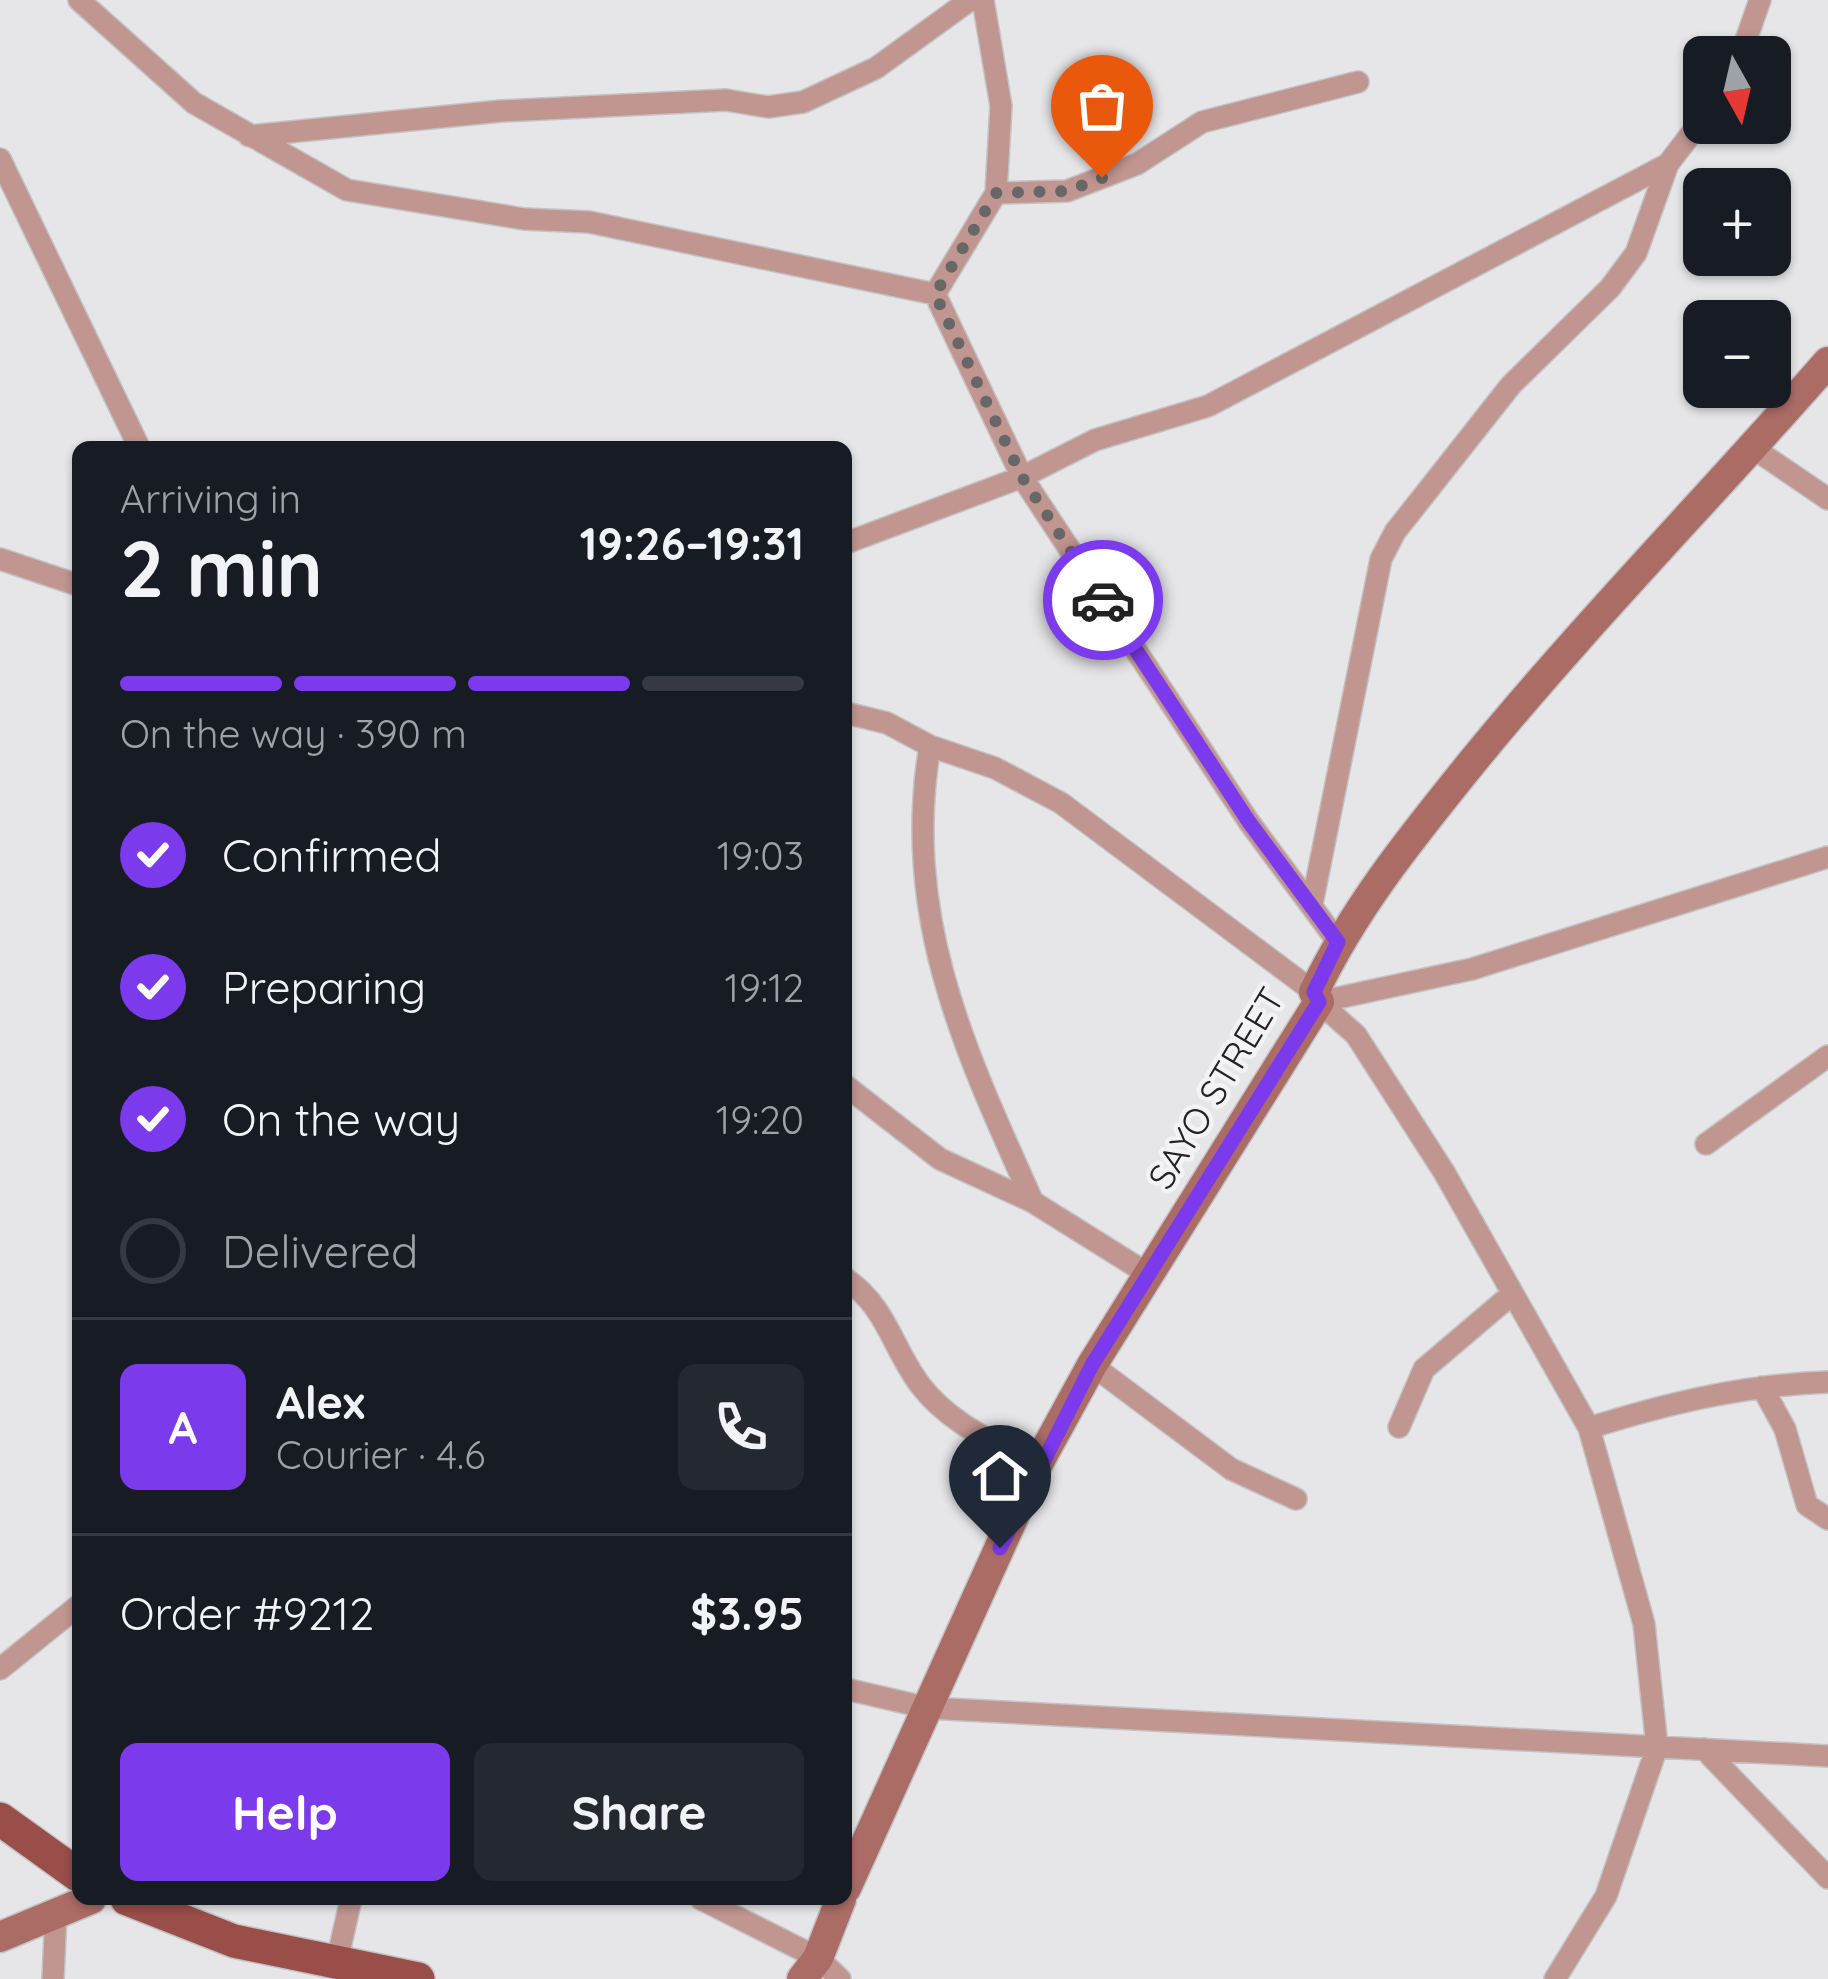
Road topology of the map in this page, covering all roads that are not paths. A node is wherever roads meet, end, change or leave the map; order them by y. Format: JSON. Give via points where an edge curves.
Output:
{"nodes":[{"id":1,"x":79,"y":0,"type":"edge"},
{"id":2,"x":970,"y":0,"type":"edge"},
{"id":3,"x":983,"y":0,"type":"edge"},
{"id":4,"x":1760,"y":0,"type":"edge"},
{"id":5,"x":1747,"y":36,"type":"edge"},
{"id":6,"x":1358,"y":82,"type":"dead end"},
{"id":7,"x":249,"y":136,"type":"junction"},
{"id":8,"x":1683,"y":144,"type":"edge"},
{"id":9,"x":0,"y":159,"type":"edge"},
{"id":10,"x":1667,"y":164,"type":"junction"},
{"id":11,"x":996,"y":193,"type":"junction"},
{"id":12,"x":935,"y":294,"type":"junction"},
{"id":13,"x":1828,"y":362,"type":"edge"},
{"id":14,"x":136,"y":441,"type":"edge"},
{"id":15,"x":1753,"y":448,"type":"junction"},
{"id":16,"x":1022,"y":477,"type":"junction"},
{"id":17,"x":1828,"y":499,"type":"edge"},
{"id":18,"x":852,"y":541,"type":"edge"},
{"id":19,"x":0,"y":559,"type":"edge"},
{"id":20,"x":72,"y":583,"type":"edge"},
{"id":21,"x":852,"y":714,"type":"edge"},
{"id":22,"x":930,"y":746,"type":"junction"},
{"id":23,"x":1828,"y":857,"type":"edge"},
{"id":24,"x":1312,"y":904,"type":"junction"},
{"id":25,"x":1338,"y":942,"type":"junction"},
{"id":26,"x":1317,"y":997,"type":"junction"},
{"id":27,"x":1828,"y":1056,"type":"edge"},
{"id":28,"x":852,"y":1091,"type":"edge"},
{"id":29,"x":1706,"y":1144,"type":"dead end"},
{"id":30,"x":1034,"y":1202,"type":"junction"},
{"id":31,"x":1148,"y":1274,"type":"junction"},
{"id":32,"x":852,"y":1285,"type":"edge"},
{"id":33,"x":1511,"y":1295,"type":"junction"},
{"id":34,"x":1092,"y":1365,"type":"junction"},
{"id":35,"x":1828,"y":1382,"type":"edge"},
{"id":36,"x":1762,"y":1387,"type":"junction"},
{"id":37,"x":1399,"y":1427,"type":"dead end"},
{"id":38,"x":1589,"y":1427,"type":"junction"},
{"id":39,"x":1036,"y":1467,"type":"junction"},
{"id":40,"x":1296,"y":1498,"type":"dead end"},
{"id":41,"x":1828,"y":1519,"type":"edge"},
{"id":42,"x":72,"y":1611,"type":"edge"},
{"id":43,"x":0,"y":1669,"type":"edge"},
{"id":44,"x":852,"y":1690,"type":"edge"},
{"id":45,"x":928,"y":1708,"type":"junction"},
{"id":46,"x":1658,"y":1747,"type":"junction"},
{"id":47,"x":1704,"y":1749,"type":"junction"},
{"id":48,"x":1828,"y":1756,"type":"edge"},
{"id":49,"x":0,"y":1819,"type":"edge"},
{"id":50,"x":72,"y":1871,"type":"edge"},
{"id":51,"x":852,"y":1875,"type":"edge"},
{"id":52,"x":1828,"y":1877,"type":"edge"},
{"id":53,"x":76,"y":1905,"type":"edge"},
{"id":54,"x":142,"y":1905,"type":"edge"},
{"id":55,"x":351,"y":1905,"type":"edge"},
{"id":56,"x":711,"y":1905,"type":"edge"},
{"id":57,"x":839,"y":1905,"type":"edge"},
{"id":58,"x":56,"y":1913,"type":"junction"},
{"id":59,"x":2,"y":1935,"type":"edge"},
{"id":60,"x":337,"y":1961,"type":"junction"},
{"id":61,"x":820,"y":1972,"type":"edge"},
{"id":62,"x":53,"y":1979,"type":"edge"},
{"id":63,"x":418,"y":1979,"type":"edge"},
{"id":64,"x":1555,"y":1979,"type":"edge"}],
"edges":[{"from":1,"to":7,"type":"street","via":[[194,103]]},
{"from":2,"to":7,"type":"street","via":[[876,68],[803,102],[501,111]]},
{"from":3,"to":11,"type":"street","via":[[1001,106]]},
{"from":4,"to":5,"type":"street"},
{"from":6,"to":11,"type":"street","via":[[1202,122],[1137,164],[1067,191]]},
{"from":7,"to":12,"type":"street","via":[[347,190],[589,222]]},
{"from":8,"to":10,"type":"street"},
{"from":9,"to":14,"type":"street"},
{"from":10,"to":16,"type":"street","via":[[1208,406],[1095,440]]},
{"from":10,"to":24,"type":"street","via":[[1636,254],[1511,386],[1381,559]]},
{"from":11,"to":12,"type":"street"},
{"from":12,"to":16,"type":"street"},
{"from":13,"to":15,"type":"street","name":"SAYO STREET"},
{"from":15,"to":17,"type":"street"},
{"from":15,"to":25,"type":"street","name":"SAYO STREET","via":[[1545,672]]},
{"from":16,"to":18,"type":"street"},
{"from":16,"to":24,"type":"street","via":[[1249,822]]},
{"from":19,"to":20,"type":"street"},
{"from":21,"to":22,"type":"street"},
{"from":22,"to":26,"type":"street","via":[[1061,802]]},
{"from":22,"to":30,"type":"street","via":[[919,822],[930,930],[968,1047]]},
{"from":23,"to":26,"type":"street","via":[[1472,969]]},
{"from":24,"to":25,"type":"street"},
{"from":25,"to":26,"type":"street","name":"SAYO STREET"},
{"from":26,"to":31,"type":"street","name":"SAYO STREET"},
{"from":26,"to":33,"type":"street","via":[[1368,1054]]},
{"from":27,"to":29,"type":"street"},
{"from":28,"to":30,"type":"street","via":[[940,1159]]},
{"from":30,"to":31,"type":"street"},
{"from":31,"to":34,"type":"street","name":"SAYO STREET"},
{"from":32,"to":39,"type":"street","via":[[880,1311],[942,1411]]},
{"from":33,"to":37,"type":"street","via":[[1424,1369]]},
{"from":33,"to":38,"type":"street"},
{"from":34,"to":39,"type":"street","name":"SAYO STREET"},
{"from":34,"to":40,"type":"street","via":[[1231,1468]]},
{"from":35,"to":36,"type":"street"},
{"from":36,"to":38,"type":"street"},
{"from":36,"to":41,"type":"street","via":[[1785,1429],[1807,1504]]},
{"from":38,"to":46,"type":"street","via":[[1644,1624]]},
{"from":39,"to":45,"type":"street","name":"SAYO STREET"},
{"from":42,"to":43,"type":"street"},
{"from":44,"to":45,"type":"street"},
{"from":45,"to":46,"type":"street"},
{"from":45,"to":51,"type":"street","name":"SAYO STREET"},
{"from":46,"to":47,"type":"street"},
{"from":46,"to":64,"type":"street","via":[[1606,1896]]},
{"from":47,"to":48,"type":"street"},
{"from":47,"to":52,"type":"street"},
{"from":49,"to":50,"type":"main road"},
{"from":53,"to":58,"type":"street"},
{"from":54,"to":60,"type":"main road","via":[[234,1941]]},
{"from":55,"to":60,"type":"street"},
{"from":56,"to":61,"type":"street"},
{"from":57,"to":61,"type":"street"},
{"from":58,"to":59,"type":"street"},
{"from":58,"to":62,"type":"street"},
{"from":60,"to":63,"type":"main road"}]}
